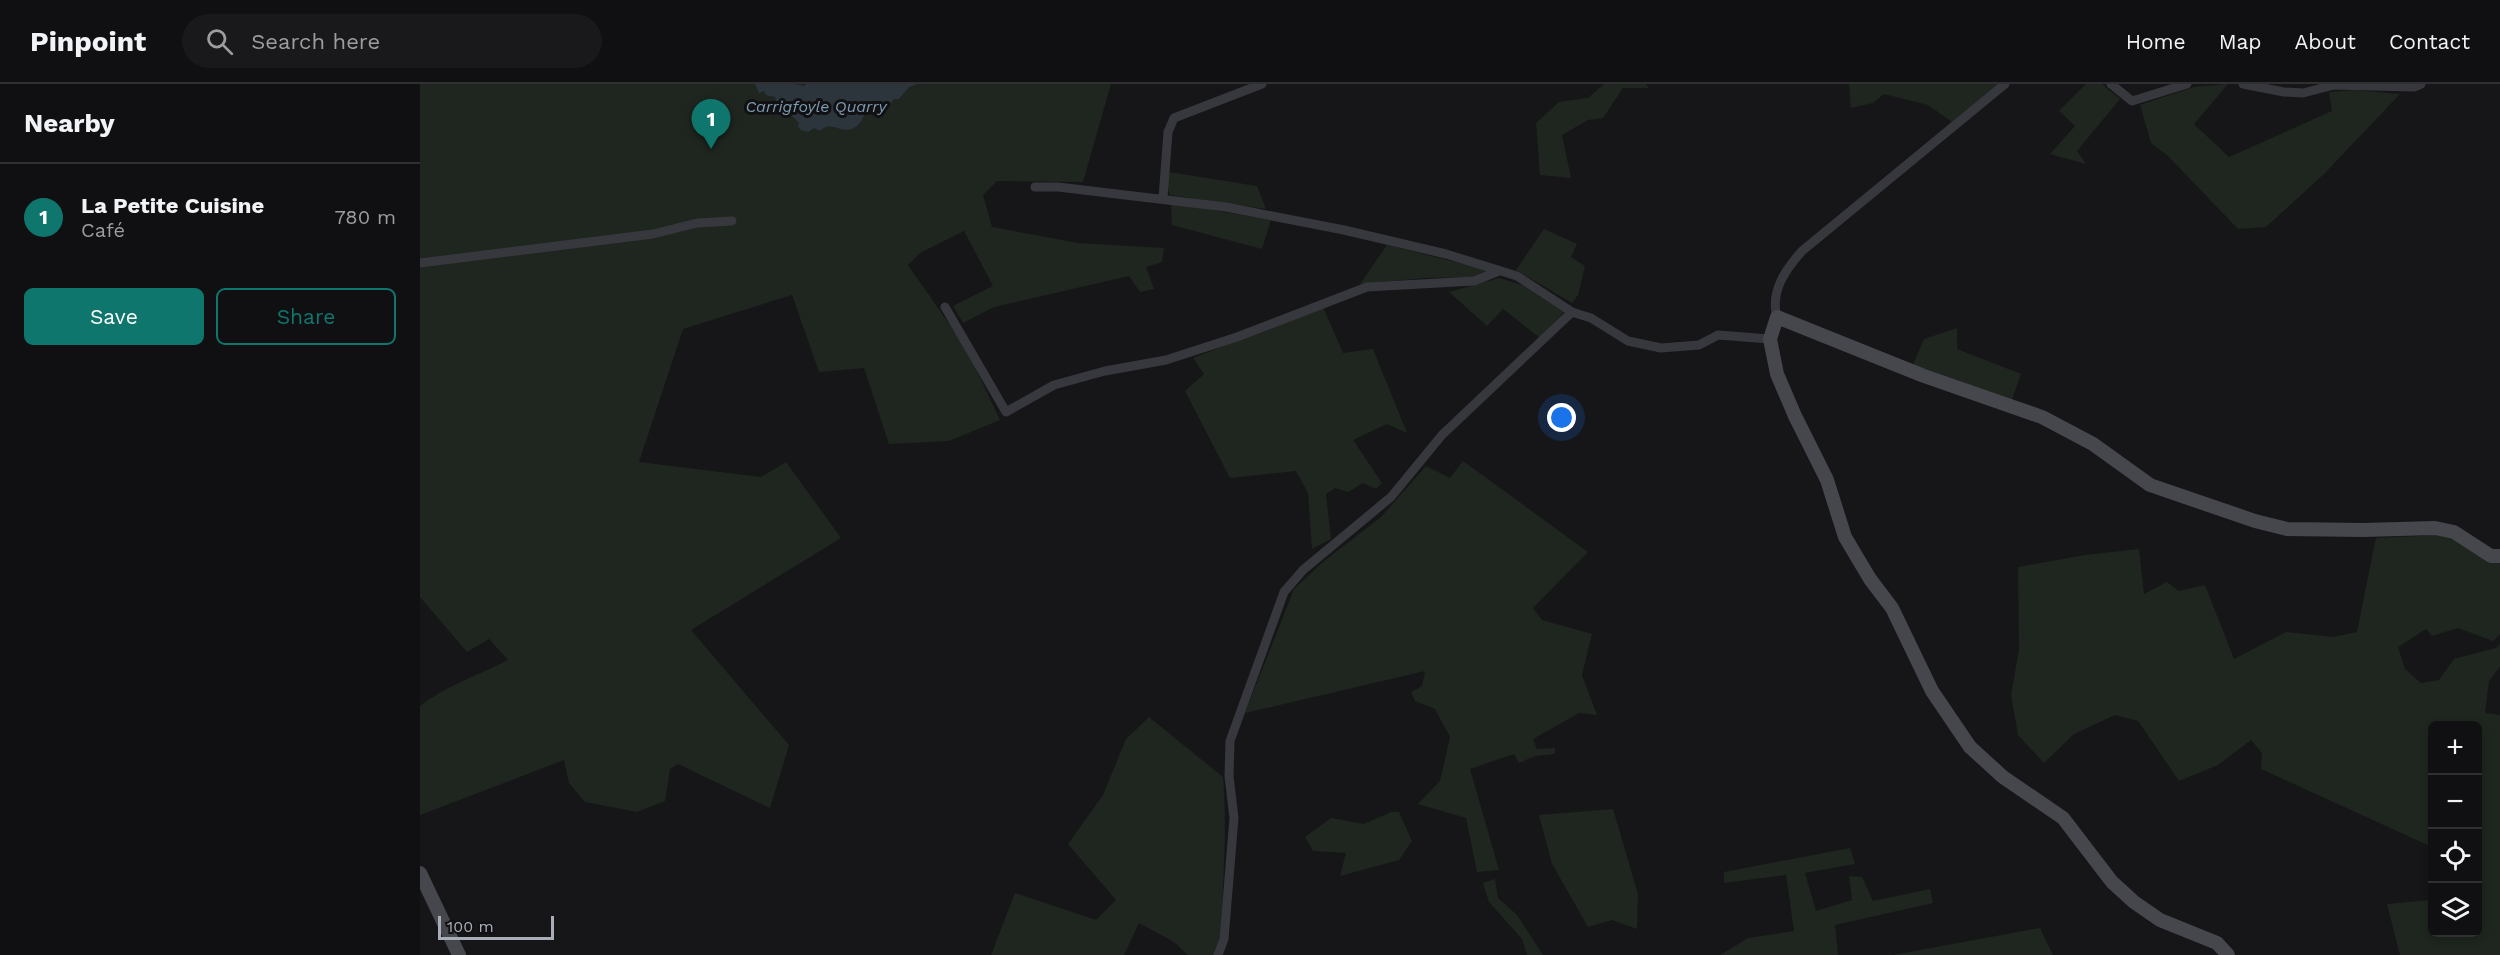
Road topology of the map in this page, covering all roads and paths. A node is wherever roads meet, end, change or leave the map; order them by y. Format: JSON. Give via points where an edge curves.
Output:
{"nodes":[{"id":1,"x":1262,"y":84,"type":"edge"},
{"id":2,"x":2005,"y":84,"type":"edge"},
{"id":3,"x":2110,"y":84,"type":"edge"},
{"id":4,"x":2187,"y":84,"type":"edge"},
{"id":5,"x":2243,"y":84,"type":"edge"},
{"id":6,"x":2421,"y":84,"type":"edge"},
{"id":7,"x":1035,"y":187,"type":"dead end"},
{"id":8,"x":1163,"y":198,"type":"junction"},
{"id":9,"x":732,"y":221,"type":"dead end"},
{"id":10,"x":420,"y":263,"type":"edge"},
{"id":11,"x":1499,"y":271,"type":"junction"},
{"id":12,"x":945,"y":307,"type":"dead end"},
{"id":13,"x":1572,"y":312,"type":"junction"},
{"id":14,"x":1777,"y":317,"type":"junction"},
{"id":15,"x":1770,"y":339,"type":"junction"},
{"id":16,"x":2500,"y":556,"type":"edge"},
{"id":17,"x":420,"y":873,"type":"edge"},
{"id":18,"x":459,"y":955,"type":"edge"},
{"id":19,"x":1218,"y":955,"type":"edge"},
{"id":20,"x":2228,"y":955,"type":"edge"}],
"edges":[{"from":1,"to":8,"type":"street","via":[[1174,118],[1168,132]]},
{"from":2,"to":14,"type":"street","via":[[1802,252],[1788,269],[1775,297]]},
{"from":3,"to":4,"type":"street","via":[[2132,101]]},
{"from":5,"to":6,"type":"street","via":[[2303,93],[2334,85]]},
{"from":7,"to":8,"type":"street"},
{"from":8,"to":11,"type":"street","via":[[1344,230]]},
{"from":9,"to":10,"type":"street"},
{"from":11,"to":12,"type":"street","via":[[1474,281],[1367,287],[1166,360],[1054,385],[1006,412]]},
{"from":11,"to":13,"type":"street","via":[[1517,276]]},
{"from":13,"to":15,"type":"street","via":[[1591,318],[1628,341],[1661,348],[1699,345],[1718,335]]},
{"from":13,"to":19,"type":"street","via":[[1442,435],[1391,497],[1303,570],[1284,592],[1230,741],[1233,818],[1224,939]]},
{"from":14,"to":15,"type":"street"},
{"from":14,"to":16,"type":"street","via":[[1924,376],[2042,417],[2092,444],[2150,485],[2255,521],[2287,529],[2435,528],[2454,532],[2491,555]]},
{"from":15,"to":20,"type":"street","via":[[1777,374],[1827,480],[1845,537],[1892,608],[1932,691],[1970,747],[2003,777],[2063,818],[2112,882],[2134,902],[2160,920],[2217,943]]},
{"from":17,"to":18,"type":"street"}]}
